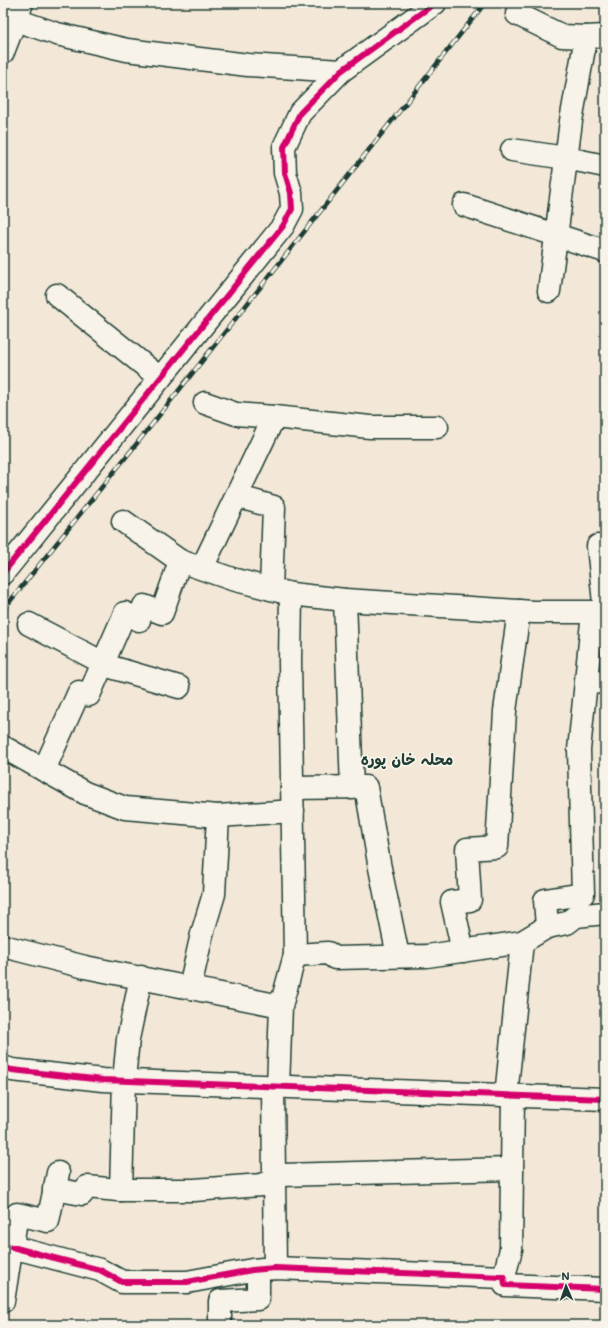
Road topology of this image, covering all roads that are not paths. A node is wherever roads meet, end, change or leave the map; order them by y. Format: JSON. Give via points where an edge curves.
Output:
{"nodes":[{"id":1,"x":435,"y":3,"type":"edge"},
{"id":2,"x":517,"y":14,"type":"dead end"},
{"id":3,"x":11,"y":28,"type":"edge"},
{"id":4,"x":595,"y":36,"type":"edge"},
{"id":5,"x":341,"y":71,"type":"junction"},
{"id":6,"x":512,"y":150,"type":"dead end"},
{"id":7,"x":566,"y":158,"type":"junction"},
{"id":8,"x":605,"y":166,"type":"edge"},
{"id":9,"x":464,"y":205,"type":"dead end"},
{"id":10,"x":556,"y":236,"type":"junction"},
{"id":11,"x":605,"y":251,"type":"edge"},
{"id":12,"x":549,"y":291,"type":"dead end"},
{"id":13,"x":57,"y":295,"type":"dead end"},
{"id":14,"x":160,"y":378,"type":"junction"},
{"id":15,"x":205,"y":403,"type":"dead end"},
{"id":16,"x":274,"y":417,"type":"junction"},
{"id":17,"x":437,"y":427,"type":"dead end"},
{"id":18,"x":236,"y":496,"type":"junction"},
{"id":19,"x":123,"y":521,"type":"dead end"},
{"id":20,"x":598,"y":546,"type":"dead end"},
{"id":21,"x":180,"y":561,"type":"junction"},
{"id":22,"x":202,"y":568,"type":"junction"},
{"id":23,"x":3,"y":572,"type":"edge"},
{"id":24,"x":281,"y":591,"type":"junction"},
{"id":25,"x":345,"y":600,"type":"junction"},
{"id":26,"x":519,"y":611,"type":"junction"},
{"id":27,"x":592,"y":612,"type":"junction"},
{"id":28,"x":29,"y":624,"type":"dead end"},
{"id":29,"x":103,"y":663,"type":"junction"},
{"id":30,"x":595,"y":683,"type":"edge"},
{"id":31,"x":179,"y":687,"type":"dead end"},
{"id":32,"x":3,"y":747,"type":"edge"},
{"id":33,"x":44,"y":770,"type":"junction"},
{"id":34,"x":292,"y":788,"type":"junction"},
{"id":35,"x":352,"y":788,"type":"junction"},
{"id":36,"x":293,"y":811,"type":"junction"},
{"id":37,"x":218,"y":816,"type":"junction"},
{"id":38,"x":605,"y":913,"type":"edge"},
{"id":39,"x":546,"y":927,"type":"junction"},
{"id":40,"x":522,"y":942,"type":"junction"},
{"id":41,"x":3,"y":946,"type":"edge"},
{"id":42,"x":463,"y":951,"type":"junction"},
{"id":43,"x":295,"y":955,"type":"junction"},
{"id":44,"x":398,"y":956,"type":"junction"},
{"id":45,"x":141,"y":977,"type":"junction"},
{"id":46,"x":190,"y":987,"type":"junction"},
{"id":47,"x":281,"y":1006,"type":"junction"},
{"id":48,"x":3,"y":1067,"type":"edge"},
{"id":49,"x":124,"y":1080,"type":"junction"},
{"id":50,"x":276,"y":1086,"type":"junction"},
{"id":51,"x":510,"y":1096,"type":"junction"},
{"id":52,"x":605,"y":1099,"type":"edge"},
{"id":53,"x":511,"y":1169,"type":"junction"},
{"id":54,"x":275,"y":1178,"type":"junction"},
{"id":55,"x":121,"y":1190,"type":"junction"},
{"id":56,"x":10,"y":1232,"type":"edge"},
{"id":57,"x":267,"y":1269,"type":"junction"},
{"id":58,"x":504,"y":1276,"type":"junction"},
{"id":59,"x":605,"y":1289,"type":"edge"},
{"id":60,"x":3,"y":1301,"type":"edge"},
{"id":61,"x":220,"y":1325,"type":"edge"}],
"edges":[{"from":1,"to":5,"type":"street"},
{"from":2,"to":4,"type":"street","via":[[562,36]]},
{"from":3,"to":5,"type":"street","via":[[57,34],[127,50],[248,65]]},
{"from":4,"to":7,"type":"street","via":[[571,121]]},
{"from":5,"to":14,"type":"street","via":[[300,113],[284,147],[285,173],[291,193],[292,209],[283,226]]},
{"from":6,"to":7,"type":"street"},
{"from":7,"to":8,"type":"street"},
{"from":7,"to":10,"type":"street"},
{"from":9,"to":10,"type":"street"},
{"from":10,"to":11,"type":"street"},
{"from":10,"to":12,"type":"street"},
{"from":13,"to":14,"type":"street"},
{"from":14,"to":23,"type":"street"},
{"from":15,"to":16,"type":"street","via":[[236,414]]},
{"from":16,"to":17,"type":"street","via":[[370,427]]},
{"from":16,"to":18,"type":"street"},
{"from":18,"to":22,"type":"street"},
{"from":18,"to":24,"type":"street","via":[[274,507]]},
{"from":19,"to":21,"type":"street"},
{"from":20,"to":27,"type":"street","via":[[605,612]]},
{"from":21,"to":22,"type":"street"},
{"from":21,"to":29,"type":"street","via":[[162,613],[144,606],[139,620],[125,613]]},
{"from":22,"to":24,"type":"street","via":[[232,579]]},
{"from":24,"to":25,"type":"street"},
{"from":24,"to":34,"type":"street"},
{"from":25,"to":26,"type":"street"},
{"from":25,"to":35,"type":"street"},
{"from":26,"to":27,"type":"street"},
{"from":26,"to":42,"type":"street","via":[[505,711],[497,847],[467,849],[470,900],[452,902]]},
{"from":27,"to":30,"type":"street"},
{"from":28,"to":29,"type":"street"},
{"from":29,"to":31,"type":"street"},
{"from":29,"to":33,"type":"street","via":[[89,695],[79,692]]},
{"from":30,"to":39,"type":"street","via":[[579,750],[583,894],[545,900]]},
{"from":32,"to":33,"type":"street"},
{"from":33,"to":37,"type":"street","via":[[85,793],[125,808]]},
{"from":34,"to":35,"type":"street"},
{"from":34,"to":36,"type":"street"},
{"from":35,"to":44,"type":"street","via":[[366,787]]},
{"from":36,"to":37,"type":"street"},
{"from":36,"to":43,"type":"street"},
{"from":37,"to":46,"type":"street","via":[[214,894]]},
{"from":38,"to":39,"type":"street","via":[[576,916],[567,923]]},
{"from":39,"to":40,"type":"street"},
{"from":40,"to":42,"type":"street"},
{"from":40,"to":51,"type":"street"},
{"from":41,"to":45,"type":"street","via":[[85,967]]},
{"from":42,"to":44,"type":"street","via":[[427,956]]},
{"from":43,"to":44,"type":"street","via":[[328,953],[335,958]]},
{"from":43,"to":47,"type":"street"},
{"from":45,"to":46,"type":"street"},
{"from":45,"to":49,"type":"street","via":[[128,1039]]},
{"from":46,"to":47,"type":"street"},
{"from":47,"to":50,"type":"street"},
{"from":48,"to":49,"type":"street","via":[[103,1080]]},
{"from":49,"to":50,"type":"street"},
{"from":49,"to":55,"type":"street"},
{"from":50,"to":51,"type":"street"},
{"from":50,"to":54,"type":"street"},
{"from":51,"to":52,"type":"street"},
{"from":51,"to":53,"type":"street"},
{"from":53,"to":54,"type":"street","via":[[281,1175]]},
{"from":53,"to":58,"type":"street","via":[[511,1249]]},
{"from":54,"to":55,"type":"street","via":[[262,1185],[194,1190]]},
{"from":54,"to":57,"type":"street"},
{"from":55,"to":56,"type":"street","via":[[87,1187],[82,1194],[56,1181],[48,1221],[17,1214]]},
{"from":56,"to":57,"type":"street","via":[[122,1282],[187,1282]]},
{"from":56,"to":60,"type":"street"},
{"from":57,"to":58,"type":"street"},
{"from":57,"to":61,"type":"street","via":[[258,1299],[220,1301]]},
{"from":58,"to":59,"type":"street","via":[[505,1285]]}]}
